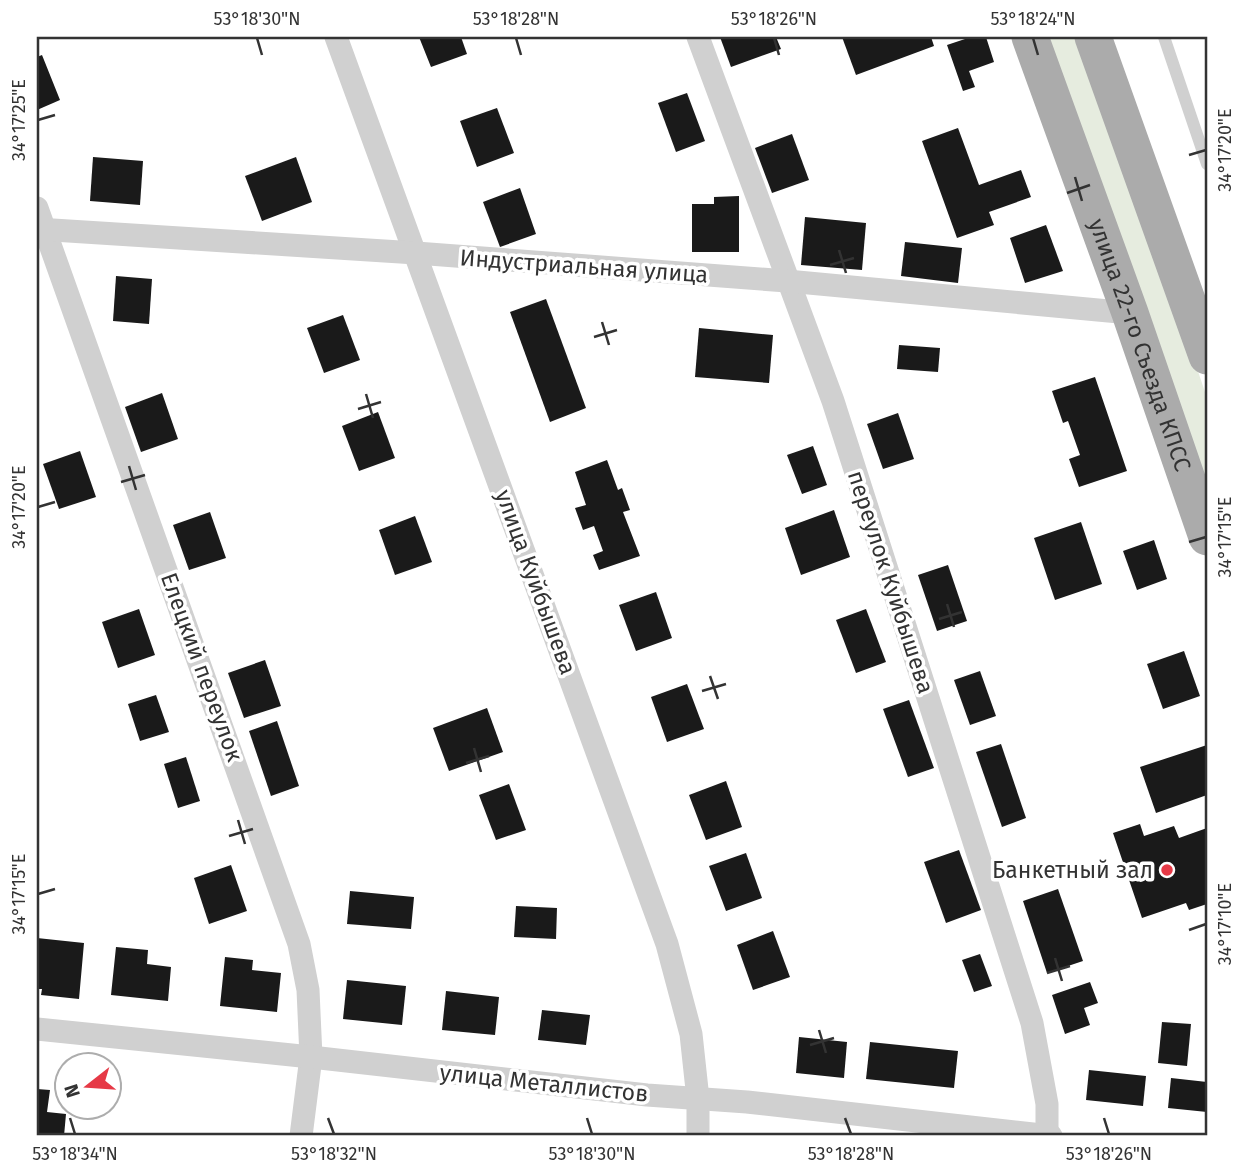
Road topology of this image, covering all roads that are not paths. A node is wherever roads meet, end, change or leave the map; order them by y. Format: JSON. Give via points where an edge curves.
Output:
{"nodes":[{"id":1,"x":336,"y":37,"type":"edge"},
{"id":2,"x":698,"y":37,"type":"edge"},
{"id":3,"x":1030,"y":37,"type":"edge"},
{"id":4,"x":1093,"y":37,"type":"edge"},
{"id":5,"x":1164,"y":37,"type":"edge"},
{"id":6,"x":1207,"y":164,"type":"edge"},
{"id":7,"x":37,"y":208,"type":"edge"},
{"id":8,"x":41,"y":229,"type":"edge"},
{"id":9,"x":416,"y":253,"type":"junction"},
{"id":10,"x":787,"y":281,"type":"junction"},
{"id":11,"x":1130,"y":313,"type":"junction"},
{"id":12,"x":1207,"y":356,"type":"edge"},
{"id":13,"x":1207,"y":537,"type":"edge"},
{"id":14,"x":37,"y":1029,"type":"edge"},
{"id":15,"x":311,"y":1057,"type":"junction"},
{"id":16,"x":698,"y":1099,"type":"junction"},
{"id":17,"x":301,"y":1136,"type":"edge"},
{"id":18,"x":698,"y":1136,"type":"edge"},
{"id":19,"x":1048,"y":1136,"type":"edge"}],
"edges":[{"from":1,"to":9,"type":"street","name":"улица Куйбышева"},
{"from":2,"to":10,"type":"street","name":"переулок Куйбышева"},
{"from":3,"to":11,"type":"main road","name":"улица 22-го Съезда КПСС"},
{"from":4,"to":12,"type":"main road"},
{"from":5,"to":6,"type":"lane"},
{"from":7,"to":8,"type":"street","name":"Елецкий переулок"},
{"from":8,"to":9,"type":"street","name":"Индустриальная улица"},
{"from":8,"to":15,"type":"street","name":"Елецкий переулок","via":[[285,898],[308,990]]},
{"from":9,"to":10,"type":"street","name":"Индустриальная улица"},
{"from":9,"to":16,"type":"street","name":"улица Куйбышева","via":[[667,944],[691,1034]]},
{"from":10,"to":11,"type":"street","name":"Индустриальная улица"},
{"from":10,"to":19,"type":"street","name":"переулок Куйбышева","via":[[833,401],[1032,1023]]},
{"from":11,"to":13,"type":"main road","name":"улица 22-го Съезда КПСС"},
{"from":14,"to":15,"type":"street","name":"улица Металлистов"},
{"from":15,"to":16,"type":"street","name":"улица Металлистов"},
{"from":15,"to":17,"type":"street","name":"Елецкий переулок"},
{"from":16,"to":18,"type":"street","name":"улица Куйбышева"},
{"from":16,"to":19,"type":"street","name":"улица Металлистов"}]}
